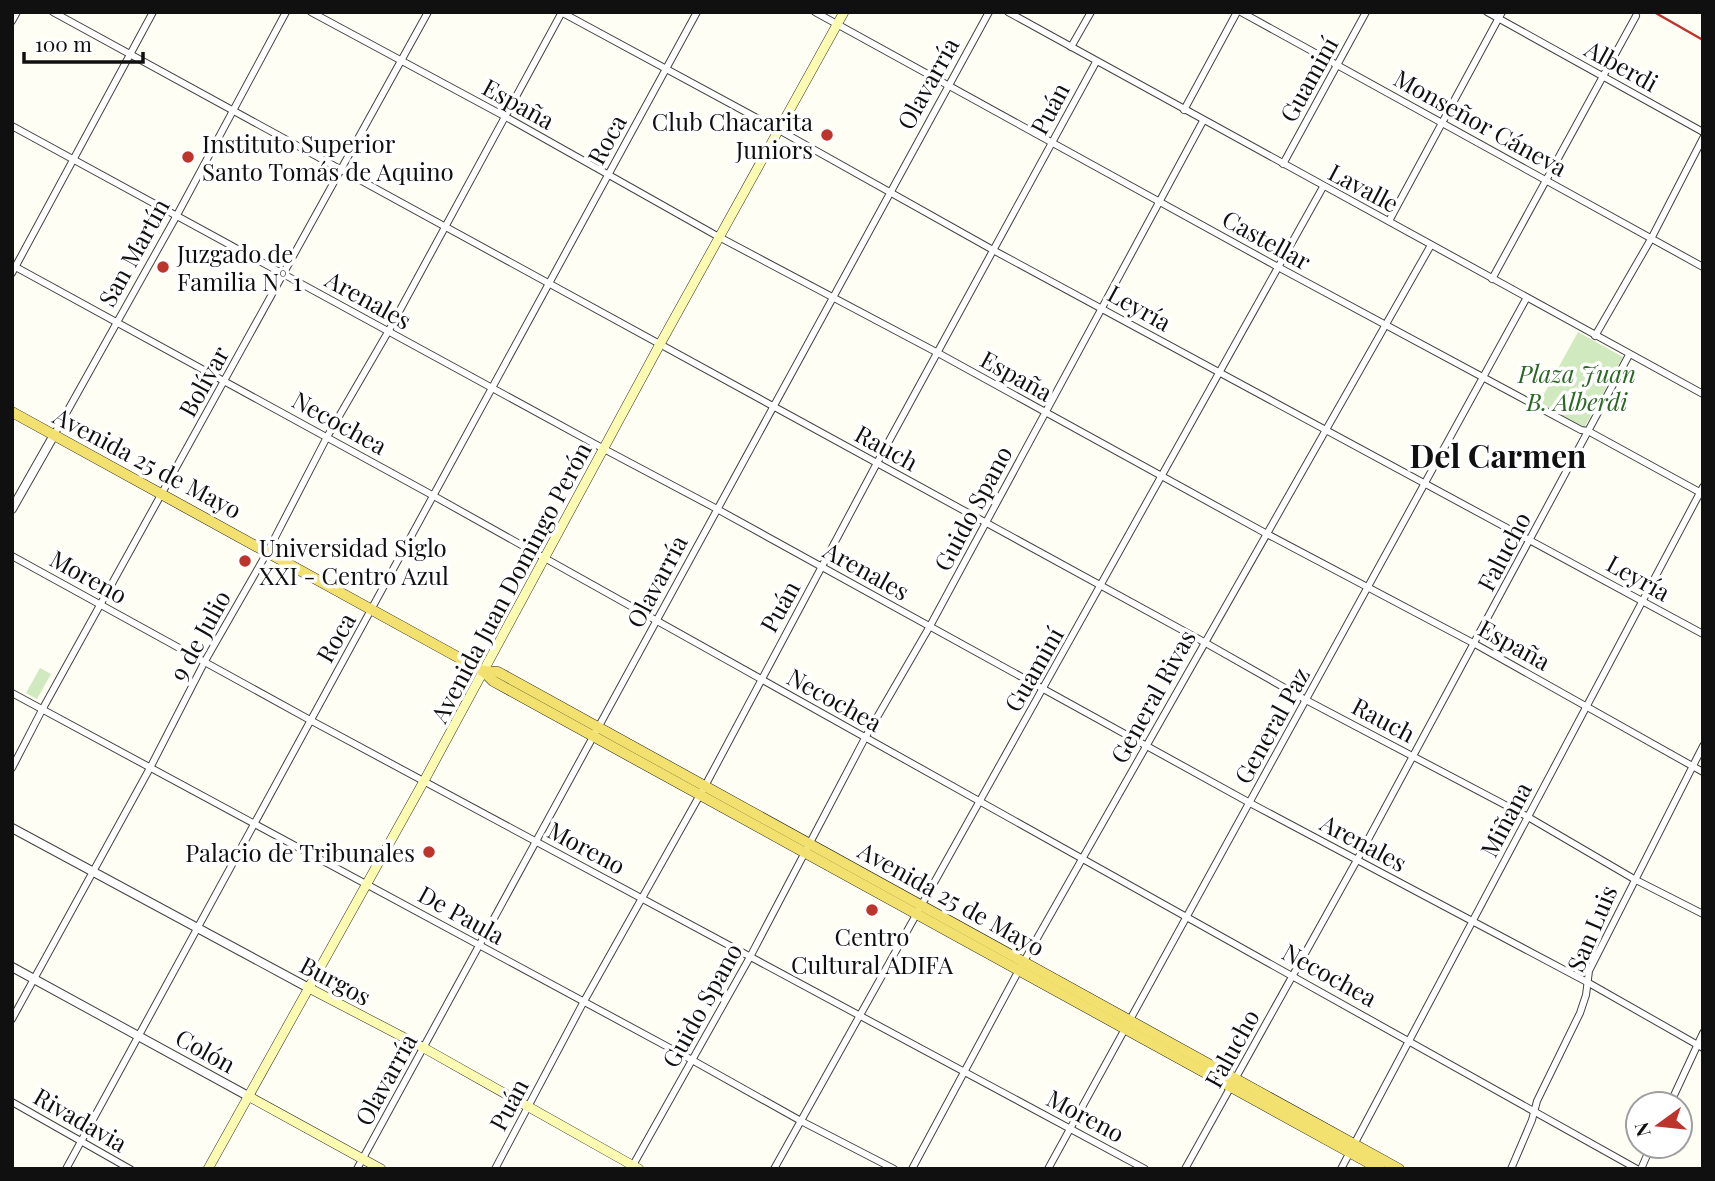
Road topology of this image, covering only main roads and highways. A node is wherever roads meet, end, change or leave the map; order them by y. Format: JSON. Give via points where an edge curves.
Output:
{"nodes":[{"id":1,"x":844,"y":12,"type":"edge"},
{"id":2,"x":12,"y":412,"type":"edge"},
{"id":3,"x":483,"y":671,"type":"junction"},
{"id":4,"x":307,"y":987,"type":"junction"},
{"id":5,"x":248,"y":1096,"type":"junction"},
{"id":6,"x":1352,"y":1148,"type":"junction"},
{"id":7,"x":634,"y":1168,"type":"edge"},
{"id":8,"x":208,"y":1169,"type":"edge"},
{"id":9,"x":381,"y":1169,"type":"edge"},
{"id":10,"x":1380,"y":1169,"type":"edge"},
{"id":11,"x":1399,"y":1169,"type":"edge"}],
"edges":[{"from":1,"to":3,"type":"main road","name":"Avenida Juan Domingo Perón"},
{"from":2,"to":3,"type":"main road","name":"Avenida 25 de Mayo"},
{"from":3,"to":4,"type":"main road","name":"Avenida Juan Domingo Perón"},
{"from":3,"to":6,"type":"main road","name":"Avenida 25 de Mayo","via":[[493,681],[596,732]]},
{"from":4,"to":5,"type":"main road","name":"Avenida Juan Domingo Perón"},
{"from":4,"to":7,"type":"main road","name":"Burgos"},
{"from":5,"to":8,"type":"main road","name":"Avenida Juan Domingo Perón"},
{"from":5,"to":9,"type":"main road","name":"Colón"},
{"from":6,"to":10,"type":"main road","name":"Avenida 25 de Mayo"},
{"from":6,"to":11,"type":"main road","name":"Avenida 25 de Mayo"}]}
